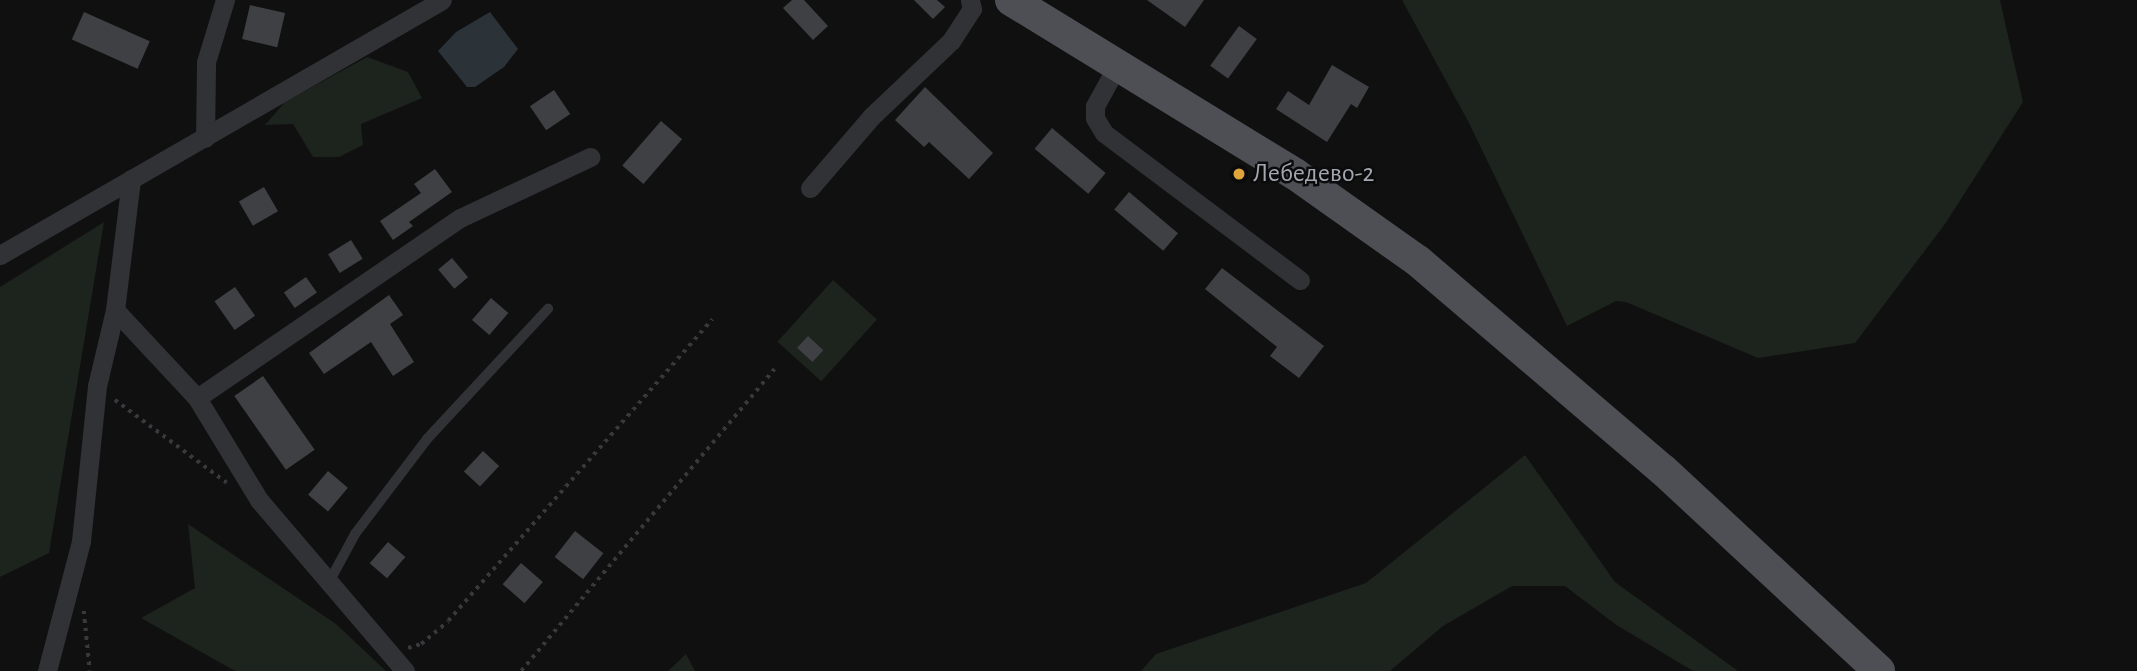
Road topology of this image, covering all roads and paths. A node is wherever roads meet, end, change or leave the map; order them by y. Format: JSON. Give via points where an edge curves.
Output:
{"nodes":[{"id":1,"x":225,"y":0,"type":"edge"},
{"id":2,"x":442,"y":0,"type":"edge"},
{"id":3,"x":970,"y":0,"type":"edge"},
{"id":4,"x":1012,"y":0,"type":"edge"},
{"id":5,"x":1118,"y":64,"type":"junction"},
{"id":6,"x":205,"y":138,"type":"junction"},
{"id":7,"x":590,"y":157,"type":"dead end"},
{"id":8,"x":131,"y":179,"type":"junction"},
{"id":9,"x":810,"y":188,"type":"dead end"},
{"id":10,"x":0,"y":255,"type":"edge"},
{"id":11,"x":1300,"y":280,"type":"dead end"},
{"id":12,"x":548,"y":309,"type":"dead end"},
{"id":13,"x":115,"y":310,"type":"junction"},
{"id":14,"x":712,"y":319,"type":"dead end"},
{"id":15,"x":774,"y":369,"type":"dead end"},
{"id":16,"x":97,"y":386,"type":"junction"},
{"id":17,"x":197,"y":398,"type":"junction"},
{"id":18,"x":259,"y":500,"type":"junction"},
{"id":19,"x":328,"y":585,"type":"junction"},
{"id":20,"x":389,"y":653,"type":"junction"},
{"id":21,"x":47,"y":671,"type":"edge"},
{"id":22,"x":405,"y":671,"type":"edge"},
{"id":23,"x":521,"y":671,"type":"edge"},
{"id":24,"x":1879,"y":671,"type":"edge"}],
"edges":[{"from":1,"to":6,"type":"street","via":[[206,62]]},
{"from":2,"to":6,"type":"street"},
{"from":3,"to":9,"type":"street","via":[[972,9],[951,41],[872,116]]},
{"from":4,"to":5,"type":"main road"},
{"from":5,"to":11,"type":"street","via":[[1095,106],[1095,118],[1104,133]]},
{"from":5,"to":24,"type":"main road","via":[[1327,195],[1418,261],[1663,470]]},
{"from":6,"to":8,"type":"street"},
{"from":7,"to":17,"type":"street","via":[[460,218]]},
{"from":8,"to":10,"type":"street"},
{"from":8,"to":13,"type":"street"},
{"from":12,"to":19,"type":"lane","via":[[427,439],[355,534]]},
{"from":13,"to":16,"type":"street"},
{"from":13,"to":17,"type":"street"},
{"from":14,"to":20,"type":"path","via":[[448,621],[421,645]]},
{"from":15,"to":23,"type":"path"},
{"from":16,"to":18,"type":"path","via":[[213,476]]},
{"from":16,"to":21,"type":"street","via":[[81,541]]},
{"from":17,"to":18,"type":"street"},
{"from":18,"to":19,"type":"street"},
{"from":19,"to":20,"type":"street"},
{"from":20,"to":22,"type":"street"}]}
